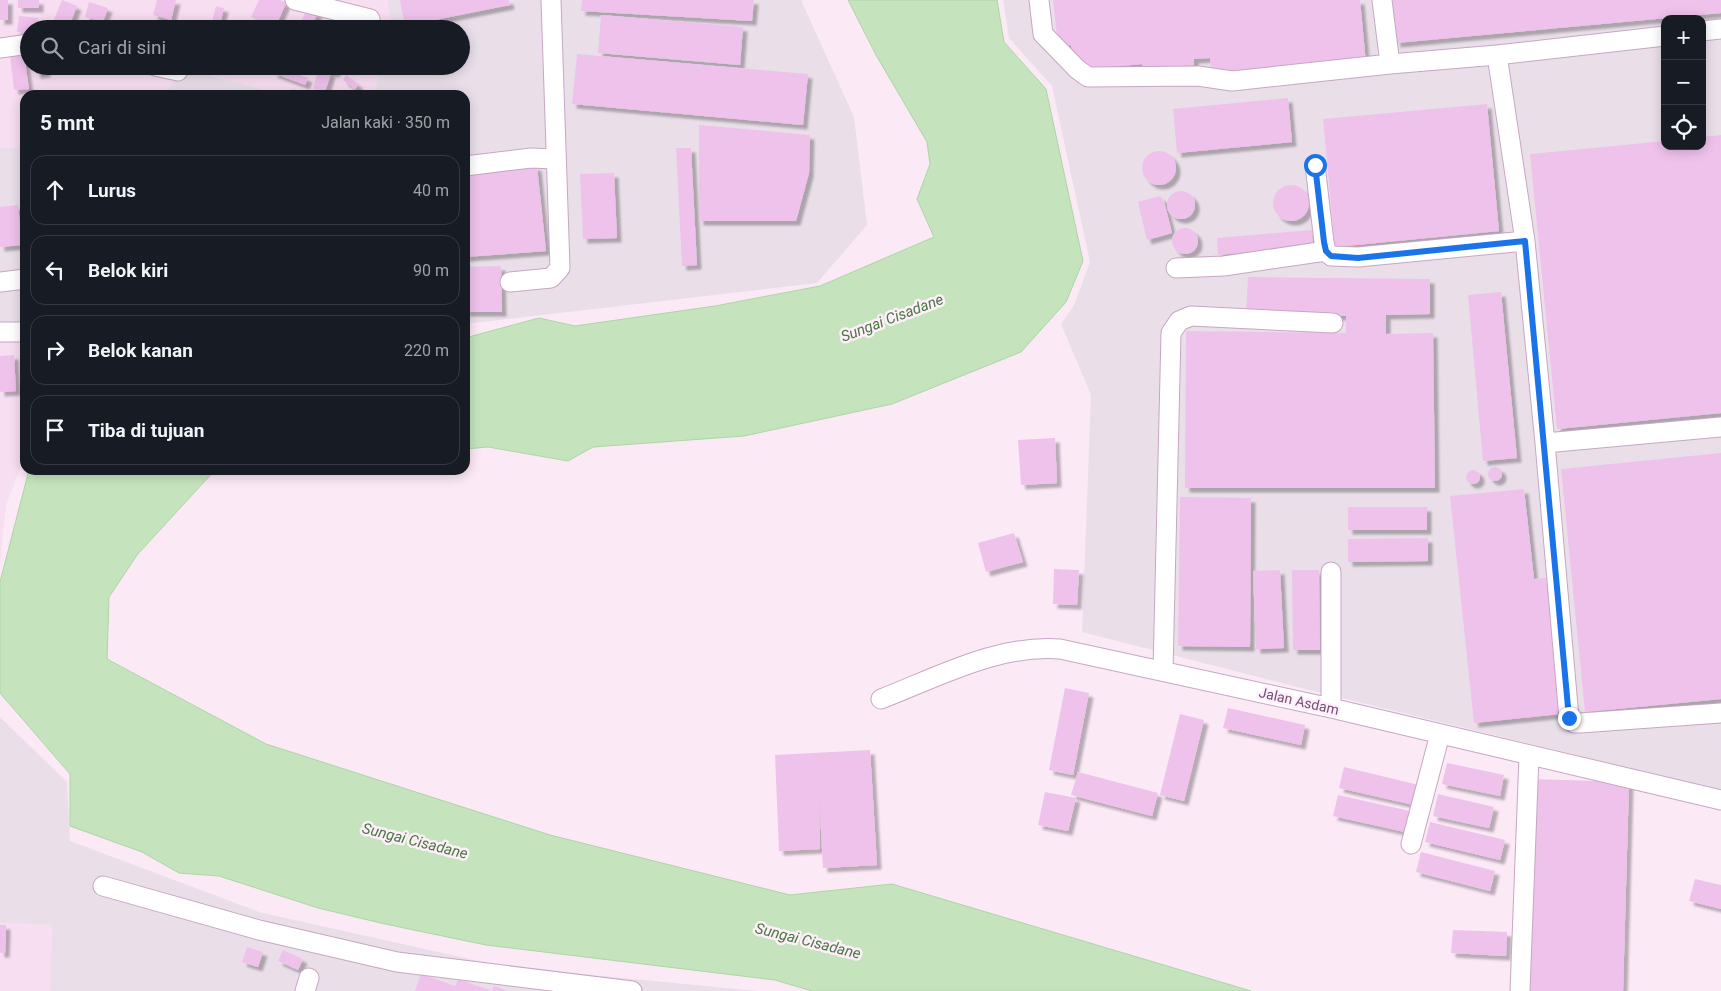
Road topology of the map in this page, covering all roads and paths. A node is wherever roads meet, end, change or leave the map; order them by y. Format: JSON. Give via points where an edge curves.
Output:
{"nodes":[{"id":1,"x":295,"y":0,"type":"edge"},
{"id":2,"x":551,"y":0,"type":"edge"},
{"id":3,"x":1038,"y":0,"type":"edge"},
{"id":4,"x":1382,"y":0,"type":"edge"},
{"id":5,"x":370,"y":19,"type":"dead end"},
{"id":6,"x":1721,"y":29,"type":"edge"},
{"id":7,"x":1706,"y":31,"type":"edge"},
{"id":8,"x":1661,"y":36,"type":"edge"},
{"id":9,"x":20,"y":45,"type":"edge"},
{"id":10,"x":0,"y":48,"type":"edge"},
{"id":11,"x":1497,"y":55,"type":"junction"},
{"id":12,"x":1390,"y":64,"type":"junction"},
{"id":13,"x":555,"y":159,"type":"junction"},
{"id":14,"x":470,"y":165,"type":"edge"},
{"id":15,"x":1315,"y":165,"type":"dead end"},
{"id":16,"x":1525,"y":241,"type":"junction"},
{"id":17,"x":1326,"y":251,"type":"junction"},
{"id":18,"x":1176,"y":268,"type":"dead end"},
{"id":19,"x":20,"y":280,"type":"edge"},
{"id":20,"x":0,"y":282,"type":"edge"},
{"id":21,"x":510,"y":282,"type":"dead end"},
{"id":22,"x":1333,"y":323,"type":"dead end"},
{"id":23,"x":0,"y":332,"type":"edge"},
{"id":24,"x":20,"y":332,"type":"edge"},
{"id":25,"x":1721,"y":427,"type":"edge"},
{"id":26,"x":1545,"y":443,"type":"junction"},
{"id":27,"x":1330,"y":572,"type":"dead end"},
{"id":28,"x":1163,"y":671,"type":"junction"},
{"id":29,"x":880,"y":699,"type":"dead end"},
{"id":30,"x":1331,"y":708,"type":"junction"},
{"id":31,"x":1721,"y":713,"type":"edge"},
{"id":32,"x":1440,"y":734,"type":"junction"},
{"id":33,"x":1529,"y":756,"type":"junction"},
{"id":34,"x":1721,"y":800,"type":"edge"},
{"id":35,"x":1411,"y":844,"type":"dead end"},
{"id":36,"x":103,"y":886,"type":"dead end"},
{"id":37,"x":632,"y":991,"type":"edge"},
{"id":38,"x":1520,"y":991,"type":"edge"}],
"edges":[{"from":1,"to":5,"type":"street"},
{"from":2,"to":13,"type":"street"},
{"from":3,"to":12,"type":"street","via":[[1043,34],[1088,77],[1198,76],[1232,82]]},
{"from":4,"to":12,"type":"street"},
{"from":6,"to":7,"type":"street"},
{"from":8,"to":11,"type":"street"},
{"from":9,"to":10,"type":"street"},
{"from":11,"to":12,"type":"street"},
{"from":11,"to":16,"type":"street"},
{"from":13,"to":14,"type":"street","via":[[531,158]]},
{"from":13,"to":21,"type":"street","via":[[560,268],[551,278]]},
{"from":15,"to":17,"type":"street"},
{"from":16,"to":17,"type":"street","via":[[1358,258],[1331,256]]},
{"from":16,"to":26,"type":"street"},
{"from":17,"to":18,"type":"street","via":[[1224,266]]},
{"from":19,"to":20,"type":"street"},
{"from":22,"to":28,"type":"street","via":[[1191,316],[1180,321],[1171,333]]},
{"from":23,"to":24,"type":"street"},
{"from":25,"to":26,"type":"street"},
{"from":26,"to":31,"type":"street","via":[[1569,718],[1580,723]]},
{"from":27,"to":30,"type":"street"},
{"from":28,"to":29,"type":"street","name":"Jalan Asdam","via":[[1038,647],[996,655]]},
{"from":28,"to":30,"type":"street","name":"Jalan Asdam"},
{"from":30,"to":32,"type":"street","name":"Jalan Asdam"},
{"from":32,"to":33,"type":"street","name":"Jalan Asdam"},
{"from":32,"to":35,"type":"street"},
{"from":33,"to":34,"type":"street","name":"Jalan Asdam"},
{"from":33,"to":38,"type":"street"},
{"from":36,"to":37,"type":"street","via":[[259,930],[397,962]]}]}
